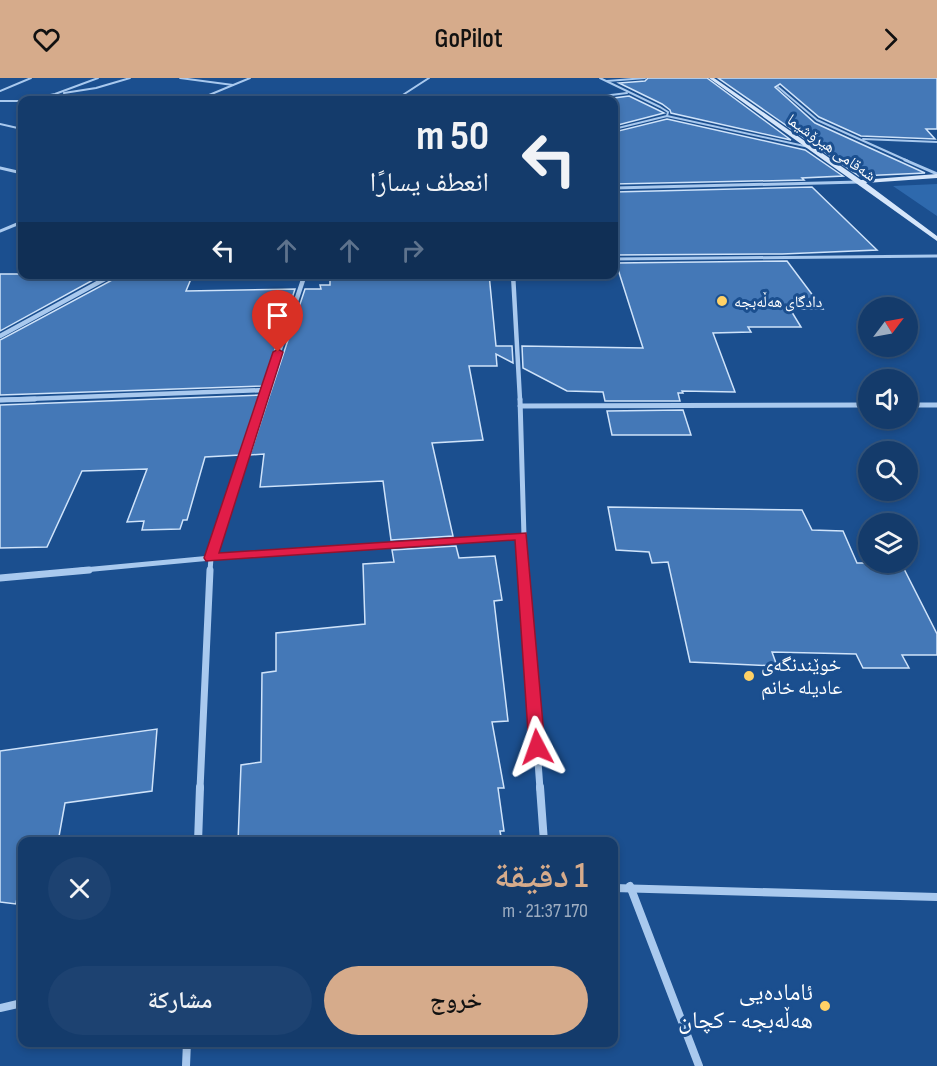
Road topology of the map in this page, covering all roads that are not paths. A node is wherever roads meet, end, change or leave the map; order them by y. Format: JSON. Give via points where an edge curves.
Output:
{"nodes":[{"id":1,"x":31,"y":78,"type":"edge"},
{"id":2,"x":98,"y":78,"type":"edge"},
{"id":3,"x":130,"y":78,"type":"edge"},
{"id":4,"x":180,"y":78,"type":"edge"},
{"id":5,"x":250,"y":78,"type":"edge"},
{"id":6,"x":429,"y":78,"type":"edge"},
{"id":7,"x":600,"y":78,"type":"edge"},
{"id":8,"x":645,"y":78,"type":"edge"},
{"id":9,"x":711,"y":78,"type":"edge"},
{"id":10,"x":605,"y":81,"type":"junction"},
{"id":11,"x":234,"y":85,"type":"junction"},
{"id":12,"x":778,"y":87,"type":"dead end"},
{"id":13,"x":0,"y":91,"type":"edge"},
{"id":14,"x":61,"y":93,"type":"junction"},
{"id":15,"x":627,"y":93,"type":"junction"},
{"id":16,"x":51,"y":96,"type":"edge"},
{"id":17,"x":208,"y":96,"type":"edge"},
{"id":18,"x":401,"y":96,"type":"edge"},
{"id":19,"x":603,"y":96,"type":"edge"},
{"id":20,"x":0,"y":101,"type":"edge"},
{"id":21,"x":18,"y":101,"type":"edge"},
{"id":22,"x":667,"y":116,"type":"junction"},
{"id":23,"x":0,"y":124,"type":"edge"},
{"id":24,"x":18,"y":128,"type":"edge"},
{"id":25,"x":618,"y":128,"type":"edge"},
{"id":26,"x":860,"y":139,"type":"junction"},
{"id":27,"x":937,"y":142,"type":"edge"},
{"id":28,"x":810,"y":147,"type":"junction"},
{"id":29,"x":0,"y":168,"type":"edge"},
{"id":30,"x":18,"y":172,"type":"edge"},
{"id":31,"x":937,"y":175,"type":"edge"},
{"id":32,"x":860,"y":182,"type":"junction"},
{"id":33,"x":618,"y":188,"type":"edge"},
{"id":34,"x":18,"y":224,"type":"edge"},
{"id":35,"x":0,"y":231,"type":"edge"},
{"id":36,"x":937,"y":239,"type":"edge"},
{"id":37,"x":937,"y":256,"type":"edge"},
{"id":38,"x":618,"y":259,"type":"edge"},
{"id":39,"x":105,"y":279,"type":"edge"},
{"id":40,"x":302,"y":279,"type":"edge"},
{"id":41,"x":513,"y":279,"type":"edge"},
{"id":42,"x":0,"y":336,"type":"edge"},
{"id":43,"x":265,"y":390,"type":"junction"},
{"id":44,"x":0,"y":400,"type":"edge"},
{"id":45,"x":858,"y":405,"type":"edge"},
{"id":46,"x":918,"y":405,"type":"edge"},
{"id":47,"x":937,"y":405,"type":"edge"},
{"id":48,"x":520,"y":406,"type":"junction"},
{"id":49,"x":522,"y":536,"type":"junction"},
{"id":50,"x":211,"y":558,"type":"junction"},
{"id":51,"x":0,"y":578,"type":"edge"},
{"id":52,"x":198,"y":837,"type":"edge"},
{"id":53,"x":544,"y":837,"type":"edge"},
{"id":54,"x":630,"y":886,"type":"junction"},
{"id":55,"x":618,"y":888,"type":"edge"},
{"id":56,"x":937,"y":897,"type":"edge"},
{"id":57,"x":18,"y":1004,"type":"edge"},
{"id":58,"x":0,"y":1008,"type":"edge"},
{"id":59,"x":187,"y":1047,"type":"edge"},
{"id":60,"x":186,"y":1066,"type":"edge"},
{"id":61,"x":699,"y":1066,"type":"edge"}],
"edges":[{"from":1,"to":13,"type":"street"},
{"from":2,"to":14,"type":"street"},
{"from":3,"to":14,"type":"street"},
{"from":4,"to":11,"type":"street"},
{"from":5,"to":11,"type":"street"},
{"from":6,"to":18,"type":"street"},
{"from":7,"to":10,"type":"street"},
{"from":8,"to":10,"type":"street"},
{"from":9,"to":28,"type":"main road","name":"شەقامی هیرۆشیما"},
{"from":10,"to":15,"type":"street"},
{"from":11,"to":17,"type":"street"},
{"from":12,"to":26,"type":"street","via":[[817,120]]},
{"from":14,"to":16,"type":"street"},
{"from":15,"to":19,"type":"street"},
{"from":15,"to":22,"type":"street","via":[[660,106],[668,112]]},
{"from":20,"to":21,"type":"street"},
{"from":22,"to":25,"type":"street"},
{"from":22,"to":28,"type":"street"},
{"from":23,"to":24,"type":"street"},
{"from":26,"to":27,"type":"street"},
{"from":26,"to":31,"type":"street"},
{"from":28,"to":32,"type":"main road","name":"شەقامی هیرۆشیما"},
{"from":29,"to":30,"type":"street"},
{"from":31,"to":32,"type":"main road"},
{"from":32,"to":33,"type":"street"},
{"from":32,"to":36,"type":"main road","name":"شەقامی هیرۆشیما"},
{"from":34,"to":35,"type":"street"},
{"from":37,"to":38,"type":"street"},
{"from":39,"to":42,"type":"street"},
{"from":40,"to":43,"type":"street"},
{"from":41,"to":48,"type":"street"},
{"from":43,"to":44,"type":"street"},
{"from":43,"to":50,"type":"street"},
{"from":45,"to":48,"type":"street"},
{"from":46,"to":47,"type":"street"},
{"from":48,"to":49,"type":"street"},
{"from":49,"to":50,"type":"street"},
{"from":49,"to":53,"type":"street"},
{"from":50,"to":51,"type":"street"},
{"from":50,"to":52,"type":"street"},
{"from":54,"to":55,"type":"street"},
{"from":54,"to":56,"type":"street"},
{"from":54,"to":61,"type":"street"},
{"from":57,"to":58,"type":"street"},
{"from":59,"to":60,"type":"street"}]}
